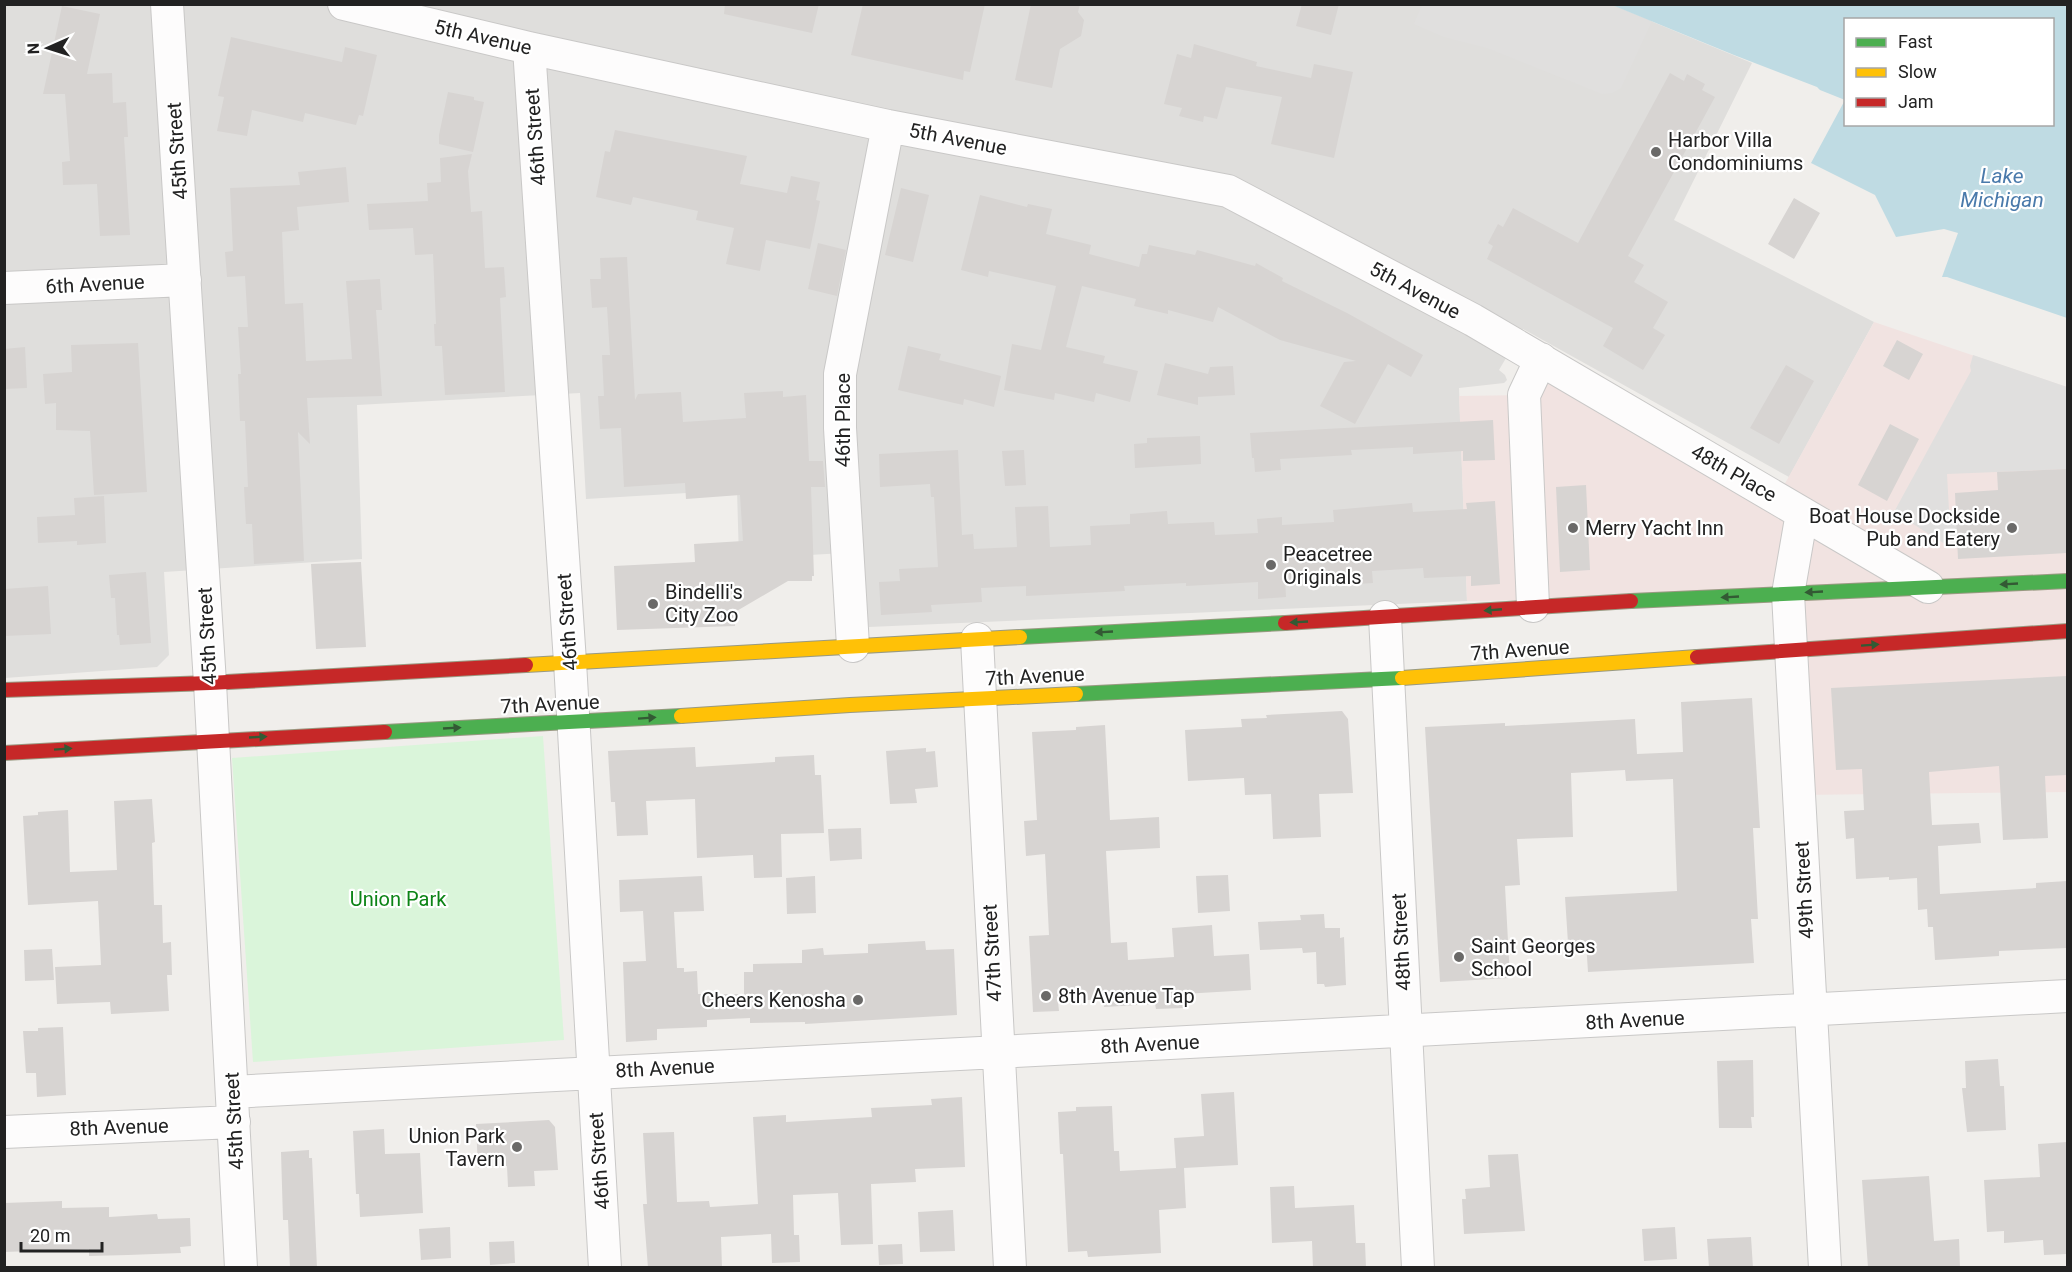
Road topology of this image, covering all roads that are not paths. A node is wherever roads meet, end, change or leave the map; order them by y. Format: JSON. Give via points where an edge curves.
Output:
{"nodes":[{"id":1,"x":167,"y":4,"type":"edge"},
{"id":2,"x":344,"y":4,"type":"edge"},
{"id":3,"x":529,"y":48,"type":"junction"},
{"id":4,"x":888,"y":126,"type":"junction"},
{"id":5,"x":185,"y":280,"type":"junction"},
{"id":6,"x":4,"y":288,"type":"edge"},
{"id":7,"x":1540,"y":359,"type":"junction"},
{"id":8,"x":1802,"y":513,"type":"junction"},
{"id":9,"x":2067,"y":581,"type":"edge"},
{"id":10,"x":1928,"y":587,"type":"junction"},
{"id":11,"x":1788,"y":594,"type":"junction"},
{"id":12,"x":1533,"y":606,"type":"junction"},
{"id":13,"x":1385,"y":617,"type":"junction"},
{"id":14,"x":2067,"y":631,"type":"edge"},
{"id":15,"x":977,"y":639,"type":"junction"},
{"id":16,"x":853,"y":646,"type":"junction"},
{"id":17,"x":1790,"y":651,"type":"junction"},
{"id":18,"x":570,"y":662,"type":"junction"},
{"id":19,"x":1388,"y":679,"type":"junction"},
{"id":20,"x":210,"y":683,"type":"junction"},
{"id":21,"x":4,"y":690,"type":"edge"},
{"id":22,"x":979,"y":698,"type":"junction"},
{"id":23,"x":573,"y":723,"type":"junction"},
{"id":24,"x":213,"y":740,"type":"junction"},
{"id":25,"x":4,"y":753,"type":"edge"},
{"id":26,"x":2067,"y":996,"type":"edge"},
{"id":27,"x":1810,"y":1010,"type":"junction"},
{"id":28,"x":1406,"y":1032,"type":"junction"},
{"id":29,"x":997,"y":1052,"type":"junction"},
{"id":30,"x":593,"y":1072,"type":"junction"},
{"id":31,"x":233,"y":1107,"type":"junction"},
{"id":32,"x":4,"y":1132,"type":"edge"},
{"id":33,"x":241,"y":1268,"type":"edge"},
{"id":34,"x":605,"y":1268,"type":"edge"},
{"id":35,"x":1010,"y":1268,"type":"edge"},
{"id":36,"x":1418,"y":1268,"type":"edge"},
{"id":37,"x":1825,"y":1268,"type":"edge"}],
"edges":[{"from":1,"to":5,"type":"street","name":"45th Street"},
{"from":2,"to":3,"type":"street","name":"5th Avenue"},
{"from":3,"to":4,"type":"street","name":"5th Avenue"},
{"from":3,"to":18,"type":"street","name":"46th Street"},
{"from":4,"to":7,"type":"street","name":"5th Avenue","via":[[1228,191]]},
{"from":4,"to":16,"type":"street","name":"46th Place","via":[[840,374]]},
{"from":5,"to":6,"type":"street","name":"6th Avenue"},
{"from":5,"to":20,"type":"street","name":"45th Street"},
{"from":7,"to":8,"type":"street","name":"48th Place"},
{"from":7,"to":12,"type":"street","via":[[1524,395]]},
{"from":8,"to":10,"type":"street","name":"48th Place"},
{"from":8,"to":11,"type":"street","name":"49th Street"},
{"from":9,"to":10,"type":"street","name":"7th Avenue","one_way":true},
{"from":10,"to":11,"type":"street","name":"7th Avenue","one_way":true},
{"from":11,"to":12,"type":"street","name":"7th Avenue","one_way":true},
{"from":11,"to":17,"type":"street","name":"49th Street"},
{"from":12,"to":13,"type":"street","name":"7th Avenue","one_way":true},
{"from":13,"to":15,"type":"street","name":"7th Avenue","one_way":true},
{"from":13,"to":19,"type":"street","name":"48th Street"},
{"from":17,"to":14,"type":"street","name":"7th Avenue","one_way":true},
{"from":15,"to":16,"type":"street","name":"7th Avenue"},
{"from":15,"to":22,"type":"street","name":"47th Street"},
{"from":16,"to":18,"type":"street","name":"7th Avenue"},
{"from":17,"to":19,"type":"street","name":"7th Avenue"},
{"from":17,"to":27,"type":"street","name":"49th Street"},
{"from":18,"to":20,"type":"street","name":"7th Avenue"},
{"from":18,"to":23,"type":"street","name":"46th Street"},
{"from":19,"to":22,"type":"street","name":"7th Avenue"},
{"from":19,"to":28,"type":"street","name":"48th Street"},
{"from":20,"to":21,"type":"street","name":"7th Avenue"},
{"from":20,"to":24,"type":"street","name":"45th Street"},
{"from":23,"to":22,"type":"street","name":"7th Avenue","one_way":true},
{"from":22,"to":29,"type":"street","name":"47th Street"},
{"from":24,"to":23,"type":"street","name":"7th Avenue","one_way":true},
{"from":23,"to":30,"type":"street","name":"46th Street"},
{"from":25,"to":24,"type":"street","name":"7th Avenue","one_way":true},
{"from":24,"to":31,"type":"street","name":"45th Street"},
{"from":26,"to":27,"type":"street","name":"8th Avenue"},
{"from":27,"to":28,"type":"street","name":"8th Avenue"},
{"from":27,"to":37,"type":"street","name":"49th Street"},
{"from":28,"to":29,"type":"street","name":"8th Avenue"},
{"from":28,"to":36,"type":"street","name":"48th Street"},
{"from":29,"to":30,"type":"street","name":"8th Avenue"},
{"from":29,"to":35,"type":"street","name":"47th Street"},
{"from":30,"to":31,"type":"street","name":"8th Avenue"},
{"from":30,"to":34,"type":"street","name":"46th Street"},
{"from":31,"to":32,"type":"street","name":"8th Avenue"},
{"from":31,"to":33,"type":"street","name":"45th Street"}]}
